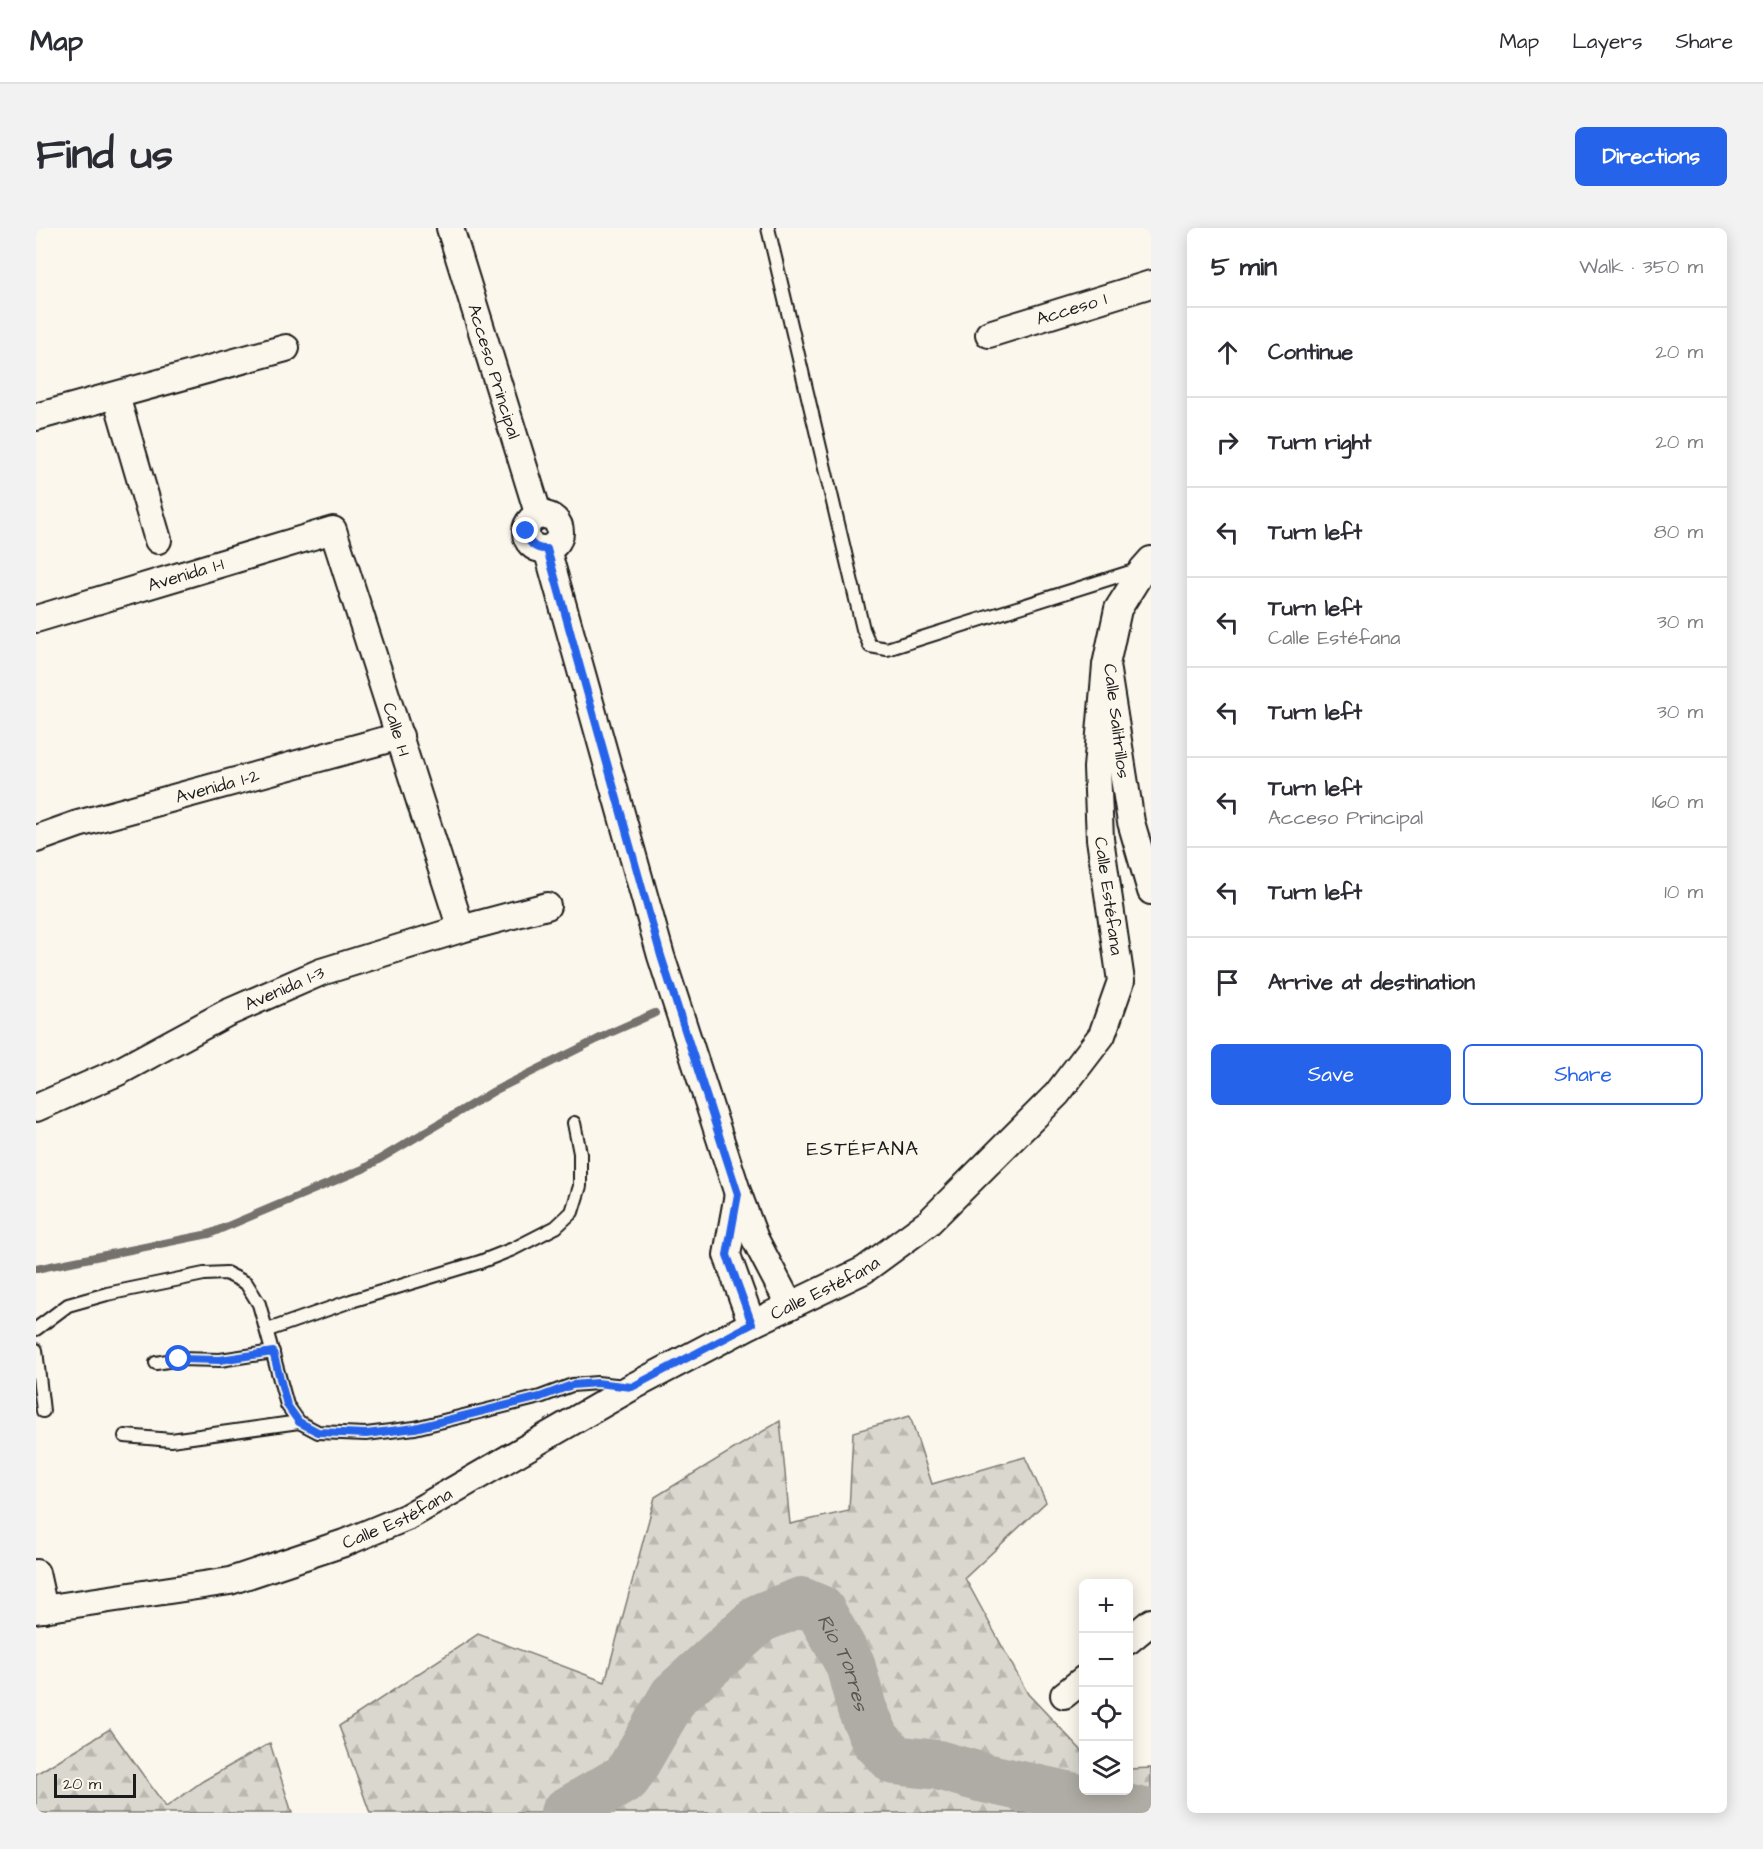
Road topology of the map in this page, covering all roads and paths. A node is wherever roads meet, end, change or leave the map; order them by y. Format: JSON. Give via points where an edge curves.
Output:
{"nodes":[{"id":1,"x":450,"y":228,"type":"edge"},
{"id":2,"x":768,"y":228,"type":"edge"},
{"id":3,"x":1151,"y":284,"type":"edge"},
{"id":4,"x":989,"y":334,"type":"dead end"},
{"id":5,"x":286,"y":348,"type":"dead end"},
{"id":6,"x":116,"y":396,"type":"junction"},
{"id":7,"x":36,"y":417,"type":"edge"},
{"id":8,"x":333,"y":530,"type":"joint"},
{"id":9,"x":158,"y":540,"type":"dead end"},
{"id":10,"x":1147,"y":564,"type":"edge"},
{"id":11,"x":36,"y":619,"type":"edge"},
{"id":12,"x":1106,"y":665,"type":"junction"},
{"id":13,"x":400,"y":736,"type":"junction"},
{"id":14,"x":36,"y":839,"type":"edge"},
{"id":15,"x":1151,"y":891,"type":"edge"},
{"id":16,"x":547,"y":906,"type":"dead end"},
{"id":17,"x":461,"y":929,"type":"junction"},
{"id":18,"x":36,"y":1108,"type":"edge"},
{"id":19,"x":574,"y":1123,"type":"dead end"},
{"id":20,"x":738,"y":1194,"type":"junction"},
{"id":21,"x":790,"y":1306,"type":"junction"},
{"id":22,"x":752,"y":1324,"type":"junction"},
{"id":23,"x":36,"y":1329,"type":"edge"},
{"id":24,"x":268,"y":1330,"type":"junction"},
{"id":25,"x":36,"y":1350,"type":"edge"},
{"id":26,"x":273,"y":1352,"type":"junction"},
{"id":27,"x":156,"y":1363,"type":"dead end"},
{"id":28,"x":632,"y":1387,"type":"junction"},
{"id":29,"x":43,"y":1411,"type":"dead end"},
{"id":30,"x":299,"y":1422,"type":"junction"},
{"id":31,"x":125,"y":1436,"type":"dead end"},
{"id":32,"x":36,"y":1573,"type":"edge"},
{"id":33,"x":40,"y":1609,"type":"edge"},
{"id":34,"x":1151,"y":1622,"type":"edge"},
{"id":35,"x":1133,"y":1637,"type":"edge"},
{"id":36,"x":1079,"y":1682,"type":"edge"},
{"id":37,"x":1064,"y":1695,"type":"dead end"}],
"edges":[{"from":1,"to":20,"type":"street","name":"Acceso Principal","via":[[539,516],[527,526],[526,536],[532,545],[547,549],[661,956]]},
{"from":2,"to":10,"type":"lane","via":[[870,646],[887,649]]},
{"from":3,"to":4,"type":"street","name":"Acceso 1"},
{"from":5,"to":6,"type":"street"},
{"from":6,"to":7,"type":"street"},
{"from":6,"to":9,"type":"street"},
{"from":8,"to":11,"type":"street","name":"Avenida 1-1"},
{"from":8,"to":13,"type":"street","name":"Calle 1-1"},
{"from":10,"to":12,"type":"street","name":"Calle Salitrillos","via":[[1118,609]]},
{"from":12,"to":15,"type":"street","name":"Calle Salitrillos","via":[[1131,822]]},
{"from":12,"to":21,"type":"street","name":"Calle Estéfana","via":[[1096,768],[1100,839],[1121,981],[1102,1035],[1057,1094],[928,1223],[864,1270]]},
{"from":13,"to":14,"type":"street","name":"Avenida 1-2"},
{"from":13,"to":17,"type":"street","name":"Calle 1-1"},
{"from":16,"to":17,"type":"street","name":"Avenida 1-3"},
{"from":17,"to":18,"type":"street","name":"Avenida 1-3","via":[[321,972],[225,1014],[118,1072]]},
{"from":19,"to":24,"type":"lane","via":[[580,1153],[579,1185],[572,1212],[556,1227],[480,1262]]},
{"from":20,"to":21,"type":"street","via":[[755,1239]]},
{"from":20,"to":22,"type":"street","via":[[727,1255]]},
{"from":21,"to":22,"type":"street","name":"Calle Estéfana"},
{"from":22,"to":28,"type":"street","name":"Calle Estéfana"},
{"from":23,"to":24,"type":"lane","via":[[68,1305],[204,1274],[226,1273],[246,1283],[260,1304]]},
{"from":24,"to":26,"type":"lane"},
{"from":25,"to":29,"type":"lane"},
{"from":26,"to":27,"type":"lane","via":[[220,1360]]},
{"from":26,"to":30,"type":"lane","via":[[287,1405]]},
{"from":28,"to":30,"type":"lane","via":[[572,1385],[540,1397],[415,1428],[366,1434],[318,1432]]},
{"from":28,"to":33,"type":"street","name":"Calle Estéfana","via":[[407,1517],[344,1543],[230,1581]]},
{"from":30,"to":31,"type":"lane","via":[[171,1440]]},
{"from":32,"to":33,"type":"street"},
{"from":34,"to":35,"type":"street"},
{"from":36,"to":37,"type":"street"}]}
